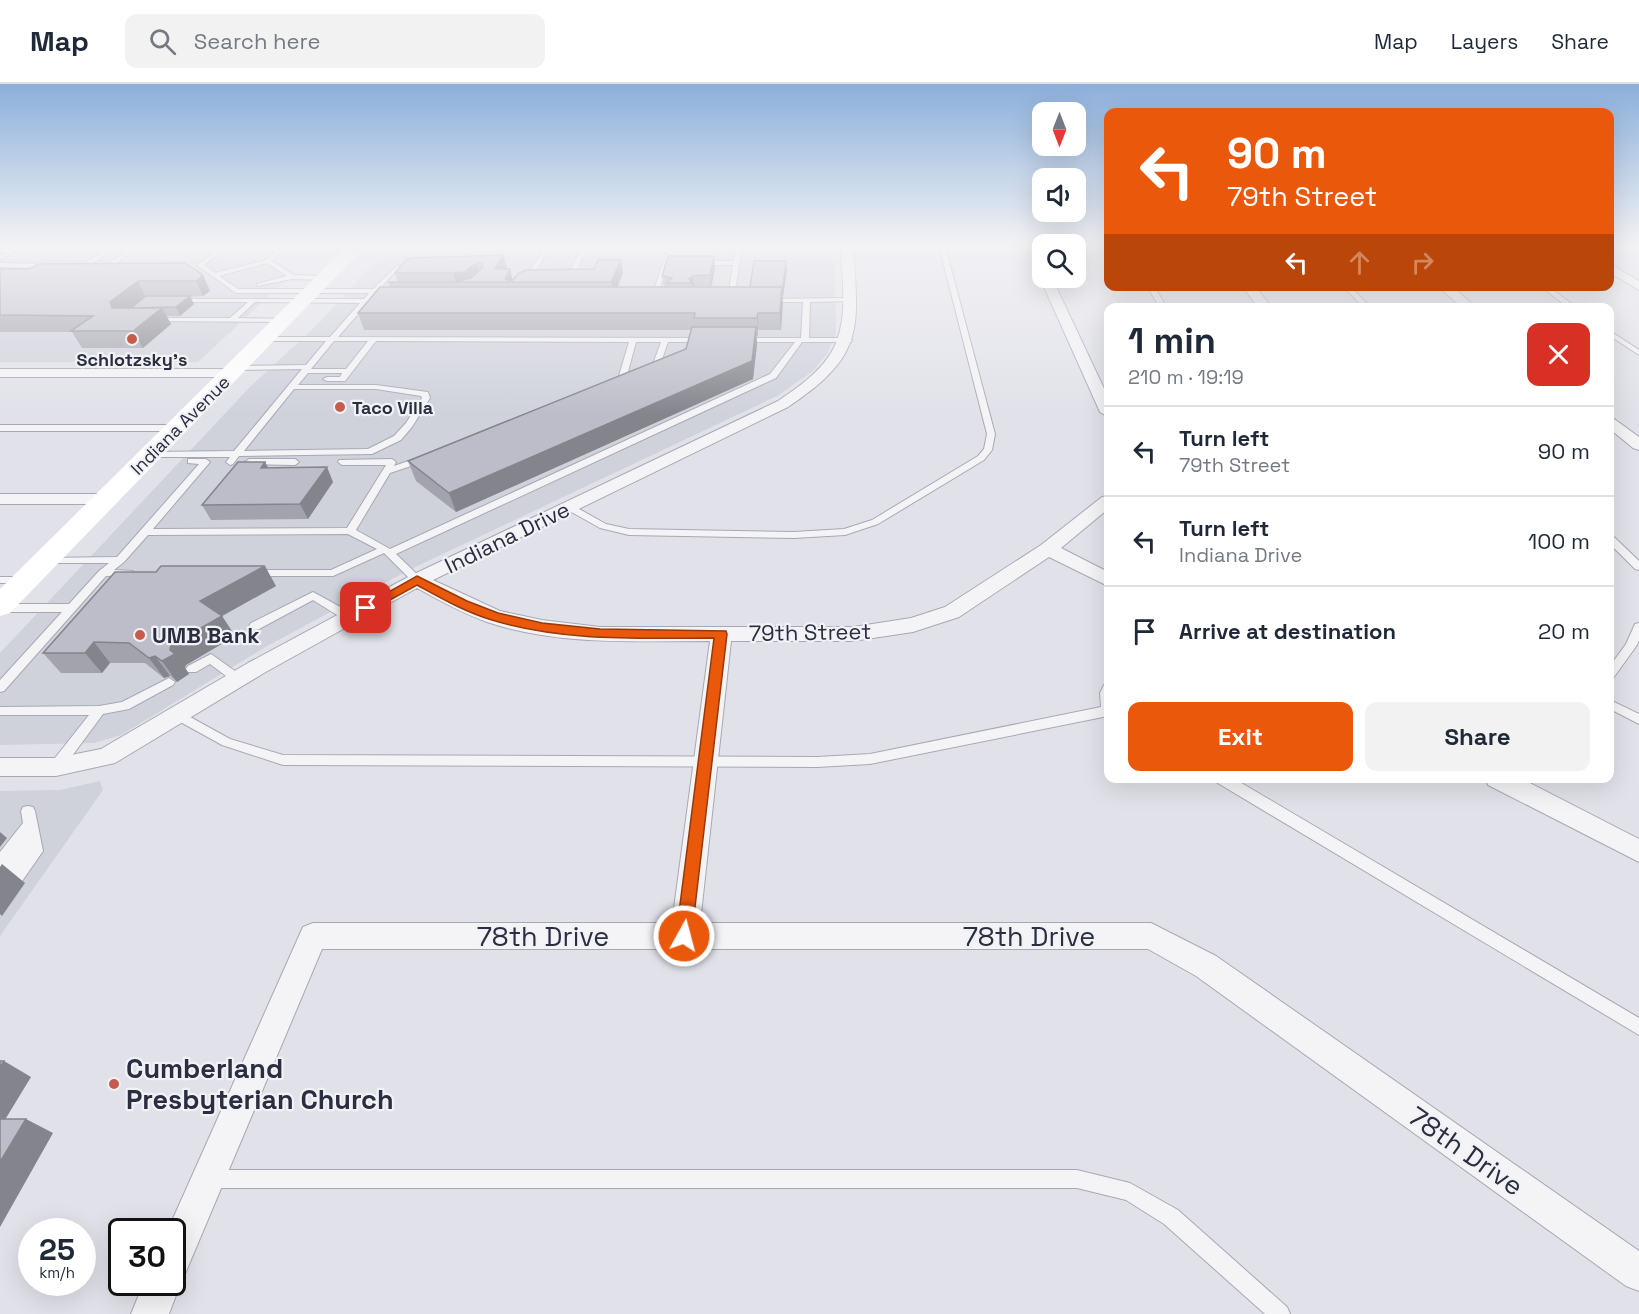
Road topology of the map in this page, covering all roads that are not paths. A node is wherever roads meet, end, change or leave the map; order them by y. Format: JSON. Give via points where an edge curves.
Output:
{"nodes":[{"id":1,"x":186,"y":300,"type":"edge"},
{"id":2,"x":260,"y":300,"type":"edge"},
{"id":3,"x":304,"y":300,"type":"edge"},
{"id":4,"x":807,"y":300,"type":"edge"},
{"id":5,"x":850,"y":300,"type":"edge"},
{"id":6,"x":958,"y":300,"type":"edge"},
{"id":7,"x":1056,"y":300,"type":"edge"},
{"id":8,"x":365,"y":301,"type":"joint"},
{"id":9,"x":389,"y":301,"type":"edge"},
{"id":10,"x":252,"y":302,"type":"junction"},
{"id":11,"x":144,"y":320,"type":"edge"},
{"id":12,"x":232,"y":320,"type":"junction"},
{"id":13,"x":284,"y":320,"type":"junction"},
{"id":14,"x":1614,"y":336,"type":"edge"},
{"id":15,"x":265,"y":339,"type":"junction"},
{"id":16,"x":331,"y":340,"type":"junction"},
{"id":17,"x":373,"y":340,"type":"junction"},
{"id":18,"x":633,"y":340,"type":"junction"},
{"id":19,"x":664,"y":340,"type":"junction"},
{"id":20,"x":710,"y":340,"type":"edge"},
{"id":21,"x":732,"y":340,"type":"edge"},
{"id":22,"x":802,"y":340,"type":"junction"},
{"id":23,"x":848,"y":340,"type":"junction"},
{"id":24,"x":1639,"y":353,"type":"edge"},
{"id":25,"x":307,"y":369,"type":"junction"},
{"id":26,"x":234,"y":371,"type":"junction"},
{"id":27,"x":349,"y":371,"type":"junction"},
{"id":28,"x":639,"y":372,"type":"edge"},
{"id":29,"x":0,"y":373,"type":"edge"},
{"id":30,"x":630,"y":376,"type":"edge"},
{"id":31,"x":298,"y":380,"type":"junction"},
{"id":32,"x":622,"y":380,"type":"junction"},
{"id":33,"x":612,"y":383,"type":"edge"},
{"id":34,"x":292,"y":387,"type":"junction"},
{"id":35,"x":1104,"y":403,"type":"edge"},
{"id":36,"x":1614,"y":424,"type":"edge"},
{"id":37,"x":0,"y":428,"type":"edge"},
{"id":38,"x":177,"y":428,"type":"junction"},
{"id":39,"x":1639,"y":445,"type":"edge"},
{"id":40,"x":238,"y":454,"type":"junction"},
{"id":41,"x":148,"y":457,"type":"junction"},
{"id":42,"x":429,"y":457,"type":"edge"},
{"id":43,"x":206,"y":462,"type":"junction"},
{"id":44,"x":230,"y":462,"type":"junction"},
{"id":45,"x":387,"y":471,"type":"junction"},
{"id":46,"x":0,"y":498,"type":"edge"},
{"id":47,"x":106,"y":499,"type":"junction"},
{"id":48,"x":1104,"y":504,"type":"edge"},
{"id":49,"x":569,"y":507,"type":"junction"},
{"id":50,"x":145,"y":531,"type":"junction"},
{"id":51,"x":351,"y":531,"type":"junction"},
{"id":52,"x":1614,"y":543,"type":"edge"},
{"id":53,"x":1047,"y":549,"type":"junction"},
{"id":54,"x":387,"y":551,"type":"junction"},
{"id":55,"x":46,"y":560,"type":"junction"},
{"id":56,"x":120,"y":560,"type":"junction"},
{"id":57,"x":1639,"y":567,"type":"edge"},
{"id":58,"x":103,"y":573,"type":"junction"},
{"id":59,"x":138,"y":573,"type":"edge"},
{"id":60,"x":241,"y":573,"type":"edge"},
{"id":61,"x":1104,"y":578,"type":"edge"},
{"id":62,"x":0,"y":580,"type":"edge"},
{"id":63,"x":26,"y":580,"type":"junction"},
{"id":64,"x":417,"y":580,"type":"junction"},
{"id":65,"x":0,"y":607,"type":"edge"},
{"id":66,"x":72,"y":608,"type":"junction"},
{"id":67,"x":349,"y":617,"type":"junction"},
{"id":68,"x":255,"y":626,"type":"dead end"},
{"id":69,"x":1639,"y":627,"type":"edge"},
{"id":70,"x":721,"y":634,"type":"junction"},
{"id":71,"x":1614,"y":668,"type":"edge"},
{"id":72,"x":192,"y":669,"type":"dead end"},
{"id":73,"x":238,"y":679,"type":"junction"},
{"id":74,"x":169,"y":682,"type":"edge"},
{"id":75,"x":0,"y":688,"type":"edge"},
{"id":76,"x":1614,"y":706,"type":"edge"},
{"id":77,"x":99,"y":710,"type":"junction"},
{"id":78,"x":0,"y":711,"type":"edge"},
{"id":79,"x":1104,"y":712,"type":"edge"},
{"id":80,"x":179,"y":716,"type":"junction"},
{"id":81,"x":1639,"y":719,"type":"edge"},
{"id":82,"x":706,"y":762,"type":"junction"},
{"id":83,"x":0,"y":767,"type":"edge"},
{"id":84,"x":57,"y":767,"type":"junction"},
{"id":85,"x":1229,"y":783,"type":"edge"},
{"id":86,"x":1507,"y":783,"type":"edge"},
{"id":87,"x":1639,"y":851,"type":"edge"},
{"id":88,"x":0,"y":863,"type":"edge"},
{"id":89,"x":6,"y":883,"type":"edge"},
{"id":90,"x":684,"y":936,"type":"junction"},
{"id":91,"x":1639,"y":1027,"type":"edge"},
{"id":92,"x":208,"y":1179,"type":"junction"},
{"id":93,"x":186,"y":1229,"type":"edge"},
{"id":94,"x":1639,"y":1273,"type":"edge"},
{"id":95,"x":157,"y":1296,"type":"edge"},
{"id":96,"x":150,"y":1314,"type":"edge"},
{"id":97,"x":1280,"y":1314,"type":"edge"}],
"edges":[{"from":1,"to":10,"type":"lane"},
{"from":2,"to":10,"type":"lane"},
{"from":3,"to":13,"type":"main road","name":"Indiana Avenue"},
{"from":4,"to":22,"type":"lane"},
{"from":5,"to":23,"type":"street","name":"Indiana Drive"},
{"from":6,"to":49,"type":"lane","via":[[991,434],[988,450],[875,522],[845,532],[794,535],[628,532],[603,526]]},
{"from":7,"to":35,"type":"street"},
{"from":8,"to":9,"type":"lane"},
{"from":8,"to":16,"type":"lane"},
{"from":10,"to":12,"type":"lane"},
{"from":11,"to":12,"type":"lane"},
{"from":12,"to":13,"type":"lane"},
{"from":13,"to":15,"type":"main road","name":"Indiana Avenue"},
{"from":14,"to":24,"type":"lane"},
{"from":15,"to":16,"type":"lane"},
{"from":15,"to":26,"type":"main road","name":"Indiana Avenue"},
{"from":16,"to":17,"type":"lane"},
{"from":16,"to":25,"type":"lane"},
{"from":17,"to":18,"type":"lane"},
{"from":17,"to":27,"type":"lane"},
{"from":18,"to":19,"type":"lane"},
{"from":18,"to":32,"type":"lane"},
{"from":19,"to":20,"type":"lane"},
{"from":19,"to":28,"type":"lane","via":[[656,365]]},
{"from":21,"to":22,"type":"lane"},
{"from":22,"to":23,"type":"lane"},
{"from":22,"to":54,"type":"lane","via":[[773,376]]},
{"from":23,"to":49,"type":"street","name":"Indiana Drive","via":[[827,373],[783,404]]},
{"from":25,"to":26,"type":"lane"},
{"from":25,"to":27,"type":"lane"},
{"from":25,"to":31,"type":"lane"},
{"from":26,"to":29,"type":"street"},
{"from":26,"to":38,"type":"main road","name":"Indiana Avenue"},
{"from":27,"to":31,"type":"lane","via":[[342,379]]},
{"from":30,"to":32,"type":"lane"},
{"from":31,"to":34,"type":"lane"},
{"from":32,"to":33,"type":"lane"},
{"from":34,"to":40,"type":"lane"},
{"from":34,"to":40,"type":"lane","via":[[376,387],[425,394],[426,398],[394,443],[369,452]]},
{"from":36,"to":39,"type":"street"},
{"from":37,"to":38,"type":"lane"},
{"from":38,"to":41,"type":"main road","name":"Indiana Avenue"},
{"from":40,"to":41,"type":"lane"},
{"from":40,"to":44,"type":"lane"},
{"from":41,"to":43,"type":"lane"},
{"from":41,"to":47,"type":"main road","name":"Indiana Avenue"},
{"from":42,"to":45,"type":"lane"},
{"from":43,"to":44,"type":"lane"},
{"from":43,"to":50,"type":"lane"},
{"from":44,"to":45,"type":"lane","via":[[392,462]]},
{"from":45,"to":51,"type":"lane"},
{"from":46,"to":47,"type":"street"},
{"from":47,"to":55,"type":"main road","name":"Indiana Avenue"},
{"from":48,"to":53,"type":"street","name":"79th Street"},
{"from":49,"to":64,"type":"street","name":"Indiana Drive"},
{"from":50,"to":51,"type":"lane"},
{"from":50,"to":56,"type":"lane"},
{"from":51,"to":54,"type":"lane"},
{"from":52,"to":57,"type":"lane"},
{"from":53,"to":61,"type":"street"},
{"from":53,"to":70,"type":"street","name":"79th Street","via":[[952,612],[913,625],[853,634]]},
{"from":54,"to":60,"type":"lane","via":[[333,573]]},
{"from":54,"to":64,"type":"lane"},
{"from":55,"to":56,"type":"lane"},
{"from":55,"to":63,"type":"main road","name":"Indiana Avenue"},
{"from":56,"to":58,"type":"lane"},
{"from":58,"to":59,"type":"lane"},
{"from":58,"to":66,"type":"lane"},
{"from":62,"to":63,"type":"lane"},
{"from":63,"to":65,"type":"main road","name":"Indiana Avenue"},
{"from":64,"to":67,"type":"street","name":"Indiana Drive"},
{"from":64,"to":70,"type":"street","name":"79th Street","via":[[495,617],[542,627],[600,634]]},
{"from":65,"to":66,"type":"lane"},
{"from":66,"to":75,"type":"lane"},
{"from":67,"to":68,"type":"lane","via":[[313,595]]},
{"from":67,"to":73,"type":"street","name":"Indiana Drive"},
{"from":69,"to":71,"type":"lane"},
{"from":70,"to":82,"type":"street"},
{"from":72,"to":73,"type":"lane","via":[[211,658]]},
{"from":73,"to":80,"type":"street","name":"Indiana Drive"},
{"from":74,"to":77,"type":"lane","via":[[124,706]]},
{"from":76,"to":81,"type":"lane"},
{"from":77,"to":78,"type":"lane"},
{"from":77,"to":84,"type":"lane"},
{"from":79,"to":82,"type":"lane","via":[[870,759]]},
{"from":80,"to":82,"type":"lane","via":[[226,742],[283,760]]},
{"from":80,"to":84,"type":"street","name":"Indiana Drive","via":[[107,757]]},
{"from":82,"to":90,"type":"street"},
{"from":83,"to":84,"type":"street","name":"Indiana Drive"},
{"from":85,"to":91,"type":"lane"},
{"from":86,"to":87,"type":"street"},
{"from":88,"to":89,"type":"lane","via":[[29,818],[36,851]]},
{"from":90,"to":92,"type":"street","name":"78th Drive","via":[[313,936]]},
{"from":90,"to":94,"type":"street","name":"78th Drive","via":[[1151,936],[1206,966]]},
{"from":92,"to":93,"type":"street"},
{"from":92,"to":97,"type":"lane","via":[[1077,1179],[1130,1192],[1171,1217]]},
{"from":95,"to":96,"type":"street"}]}
